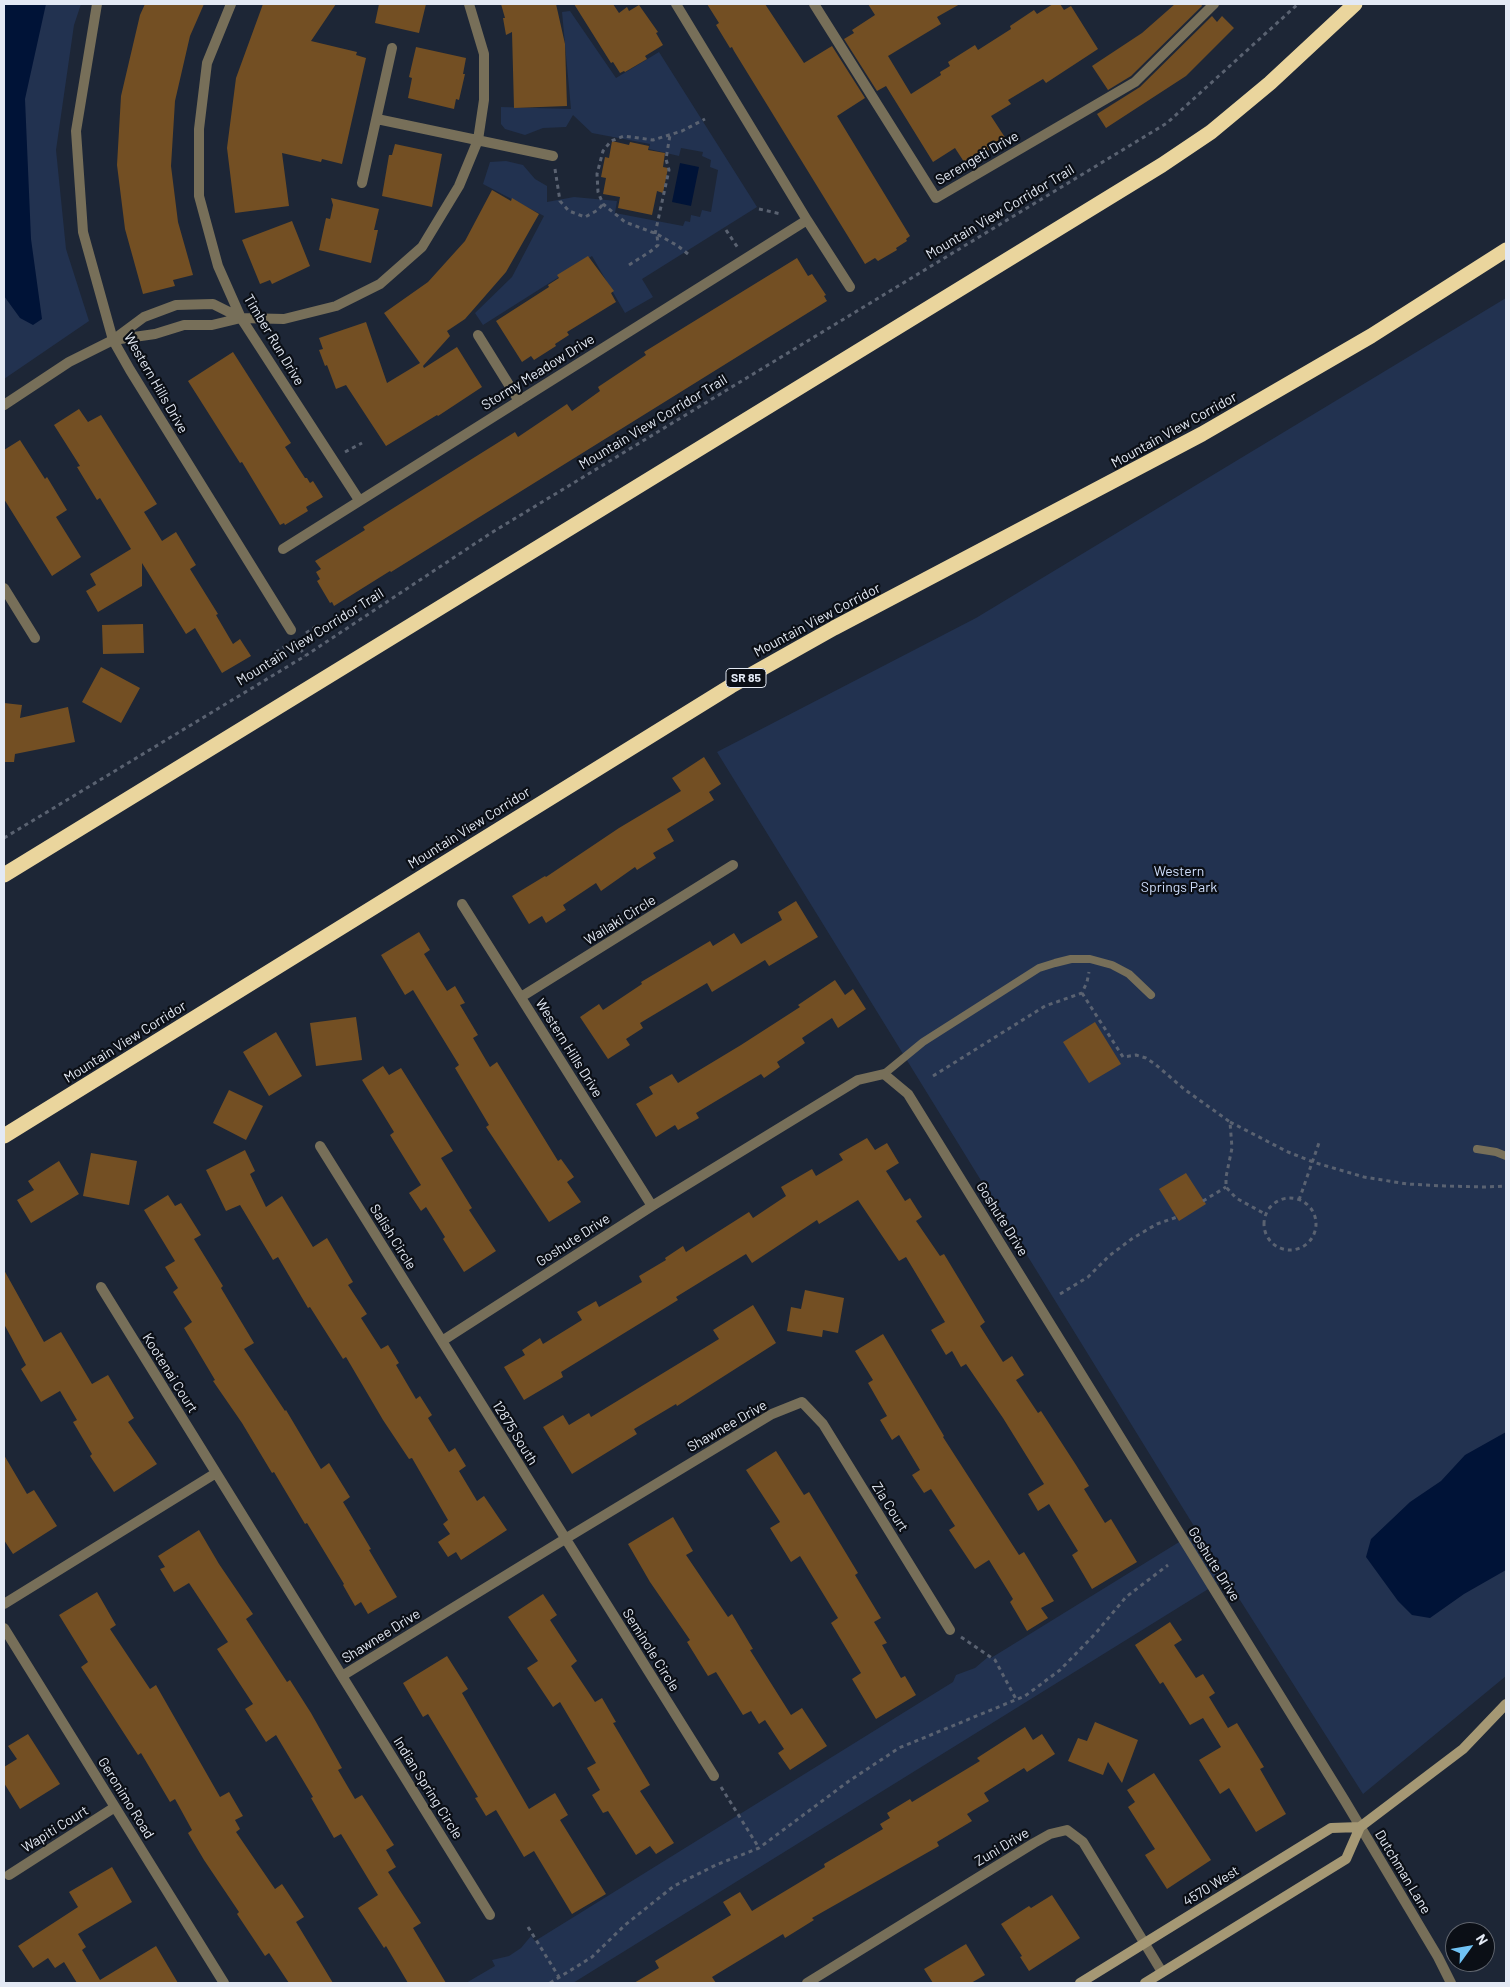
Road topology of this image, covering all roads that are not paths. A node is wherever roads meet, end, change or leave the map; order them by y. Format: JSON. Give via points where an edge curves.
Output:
{"nodes":[{"id":1,"x":97,"y":4,"type":"edge"},
{"id":2,"x":231,"y":4,"type":"edge"},
{"id":3,"x":469,"y":4,"type":"edge"},
{"id":4,"x":676,"y":4,"type":"edge"},
{"id":5,"x":814,"y":4,"type":"edge"},
{"id":6,"x":1214,"y":4,"type":"edge"},
{"id":7,"x":1354,"y":4,"type":"edge"},
{"id":8,"x":392,"y":48,"type":"dead end"},
{"id":9,"x":377,"y":119,"type":"junction"},
{"id":10,"x":478,"y":140,"type":"junction"},
{"id":11,"x":553,"y":156,"type":"road end"},
{"id":12,"x":362,"y":183,"type":"dead end"},
{"id":13,"x":808,"y":220,"type":"junction"},
{"id":14,"x":1506,"y":250,"type":"edge"},
{"id":15,"x":850,"y":286,"type":"dead end"},
{"id":16,"x":241,"y":318,"type":"junction"},
{"id":17,"x":478,"y":335,"type":"dead end"},
{"id":18,"x":113,"y":340,"type":"junction"},
{"id":19,"x":518,"y":401,"type":"junction"},
{"id":20,"x":4,"y":405,"type":"edge"},
{"id":21,"x":359,"y":500,"type":"junction"},
{"id":22,"x":283,"y":549,"type":"dead end"},
{"id":23,"x":4,"y":588,"type":"edge"},
{"id":24,"x":291,"y":630,"type":"dead end"},
{"id":25,"x":34,"y":638,"type":"dead end"},
{"id":26,"x":733,"y":865,"type":"dead end"},
{"id":27,"x":4,"y":875,"type":"edge"},
{"id":28,"x":462,"y":904,"type":"dead end"},
{"id":29,"x":1151,"y":994,"type":"dead end"},
{"id":30,"x":521,"y":997,"type":"junction"},
{"id":31,"x":884,"y":1074,"type":"junction"},
{"id":32,"x":4,"y":1136,"type":"edge"},
{"id":33,"x":320,"y":1146,"type":"dead end"},
{"id":34,"x":1477,"y":1149,"type":"dead end"},
{"id":35,"x":1506,"y":1156,"type":"edge"},
{"id":36,"x":652,"y":1206,"type":"junction"},
{"id":37,"x":101,"y":1287,"type":"dead end"},
{"id":38,"x":442,"y":1341,"type":"junction"},
{"id":39,"x":802,"y":1402,"type":"joint"},
{"id":40,"x":216,"y":1473,"type":"junction"},
{"id":41,"x":565,"y":1539,"type":"junction"},
{"id":42,"x":4,"y":1604,"type":"edge"},
{"id":43,"x":4,"y":1628,"type":"edge"},
{"id":44,"x":950,"y":1630,"type":"road end"},
{"id":45,"x":342,"y":1676,"type":"junction"},
{"id":46,"x":1506,"y":1704,"type":"edge"},
{"id":47,"x":714,"y":1776,"type":"road end"},
{"id":48,"x":115,"y":1807,"type":"junction"},
{"id":49,"x":1360,"y":1827,"type":"junction"},
{"id":50,"x":9,"y":1875,"type":"dead end"},
{"id":51,"x":490,"y":1915,"type":"dead end"},
{"id":52,"x":1143,"y":1943,"type":"junction"},
{"id":53,"x":1162,"y":1972,"type":"junction"},
{"id":54,"x":224,"y":1983,"type":"edge"},
{"id":55,"x":807,"y":1983,"type":"edge"},
{"id":56,"x":1080,"y":1983,"type":"edge"},
{"id":57,"x":1145,"y":1983,"type":"edge"},
{"id":58,"x":1451,"y":1983,"type":"edge"}],
"edges":[{"from":1,"to":18,"type":"street","name":"Western Hills Drive","via":[[76,131],[82,232]]},
{"from":2,"to":16,"type":"street","name":"Timber Run Drive","via":[[207,64],[199,128],[199,196],[218,266]]},
{"from":3,"to":10,"type":"street","via":[[484,54],[484,100]]},
{"from":4,"to":13,"type":"street"},
{"from":5,"to":6,"type":"street","name":"Serengeti Drive","via":[[936,198],[1135,82]]},
{"from":7,"to":27,"type":"highway","via":[[1219,126],[1162,165]]},
{"from":8,"to":9,"type":"street"},
{"from":9,"to":10,"type":"street"},
{"from":9,"to":12,"type":"street"},
{"from":10,"to":11,"type":"street"},
{"from":10,"to":16,"type":"street","via":[[459,186],[422,247],[380,284],[336,306],[284,319]]},
{"from":13,"to":15,"type":"street"},
{"from":13,"to":19,"type":"street","name":"Stormy Meadow Drive"},
{"from":14,"to":32,"type":"highway","name":"Mountain View Corridor","number":"SR 85","via":[[1371,336],[1202,434],[834,628],[731,686]]},
{"from":16,"to":18,"type":"street"},
{"from":16,"to":18,"type":"street","via":[[213,304],[176,305],[144,317]]},
{"from":16,"to":21,"type":"street","name":"Timber Run Drive"},
{"from":17,"to":19,"type":"street"},
{"from":18,"to":20,"type":"street","via":[[69,362]]},
{"from":18,"to":24,"type":"street","name":"Western Hills Drive"},
{"from":19,"to":21,"type":"street","name":"Stormy Meadow Drive"},
{"from":21,"to":22,"type":"street","name":"Stormy Meadow Drive"},
{"from":23,"to":25,"type":"street"},
{"from":26,"to":30,"type":"street","name":"Wailaki Circle"},
{"from":28,"to":30,"type":"street","name":"Western Hills Drive"},
{"from":29,"to":31,"type":"lane","via":[[1129,974],[1090,959],[1071,959],[1039,968],[923,1042]]},
{"from":30,"to":36,"type":"street","name":"Western Hills Drive"},
{"from":31,"to":36,"type":"street","name":"Goshute Drive","via":[[858,1080]]},
{"from":31,"to":49,"type":"street","name":"Goshute Drive","via":[[908,1094]]},
{"from":33,"to":38,"type":"street","name":"Salish Circle"},
{"from":34,"to":35,"type":"lane"},
{"from":36,"to":38,"type":"street","name":"Goshute Drive"},
{"from":37,"to":40,"type":"street","name":"Kootenai Court"},
{"from":38,"to":41,"type":"street","name":"12875 South"},
{"from":39,"to":41,"type":"street","name":"Shawnee Drive","via":[[772,1414]]},
{"from":39,"to":44,"type":"street","name":"Zia Court","via":[[822,1424]]},
{"from":40,"to":42,"type":"street"},
{"from":40,"to":45,"type":"street","name":"Shawnee Drive"},
{"from":41,"to":45,"type":"street","name":"Shawnee Drive"},
{"from":41,"to":47,"type":"street","name":"Seminole Circle"},
{"from":43,"to":48,"type":"street","name":"Geronimo Road"},
{"from":45,"to":51,"type":"street","name":"Indian Spring Circle"},
{"from":46,"to":49,"type":"main road","via":[[1463,1749]]},
{"from":48,"to":50,"type":"street","name":"Wapiti Court"},
{"from":48,"to":54,"type":"street","name":"Geronimo Road"},
{"from":49,"to":52,"type":"main road","name":"4570 West","via":[[1331,1828]]},
{"from":49,"to":53,"type":"main road","via":[[1346,1859]]},
{"from":49,"to":58,"type":"street","name":"Dutchman Lane"},
{"from":52,"to":53,"type":"street","name":"Zuni Drive"},
{"from":52,"to":55,"type":"street","name":"Zuni Drive","via":[[1083,1842],[1067,1830],[1050,1834],[1034,1843]]},
{"from":52,"to":56,"type":"main road","name":"4570 West"},
{"from":53,"to":57,"type":"main road"}]}
